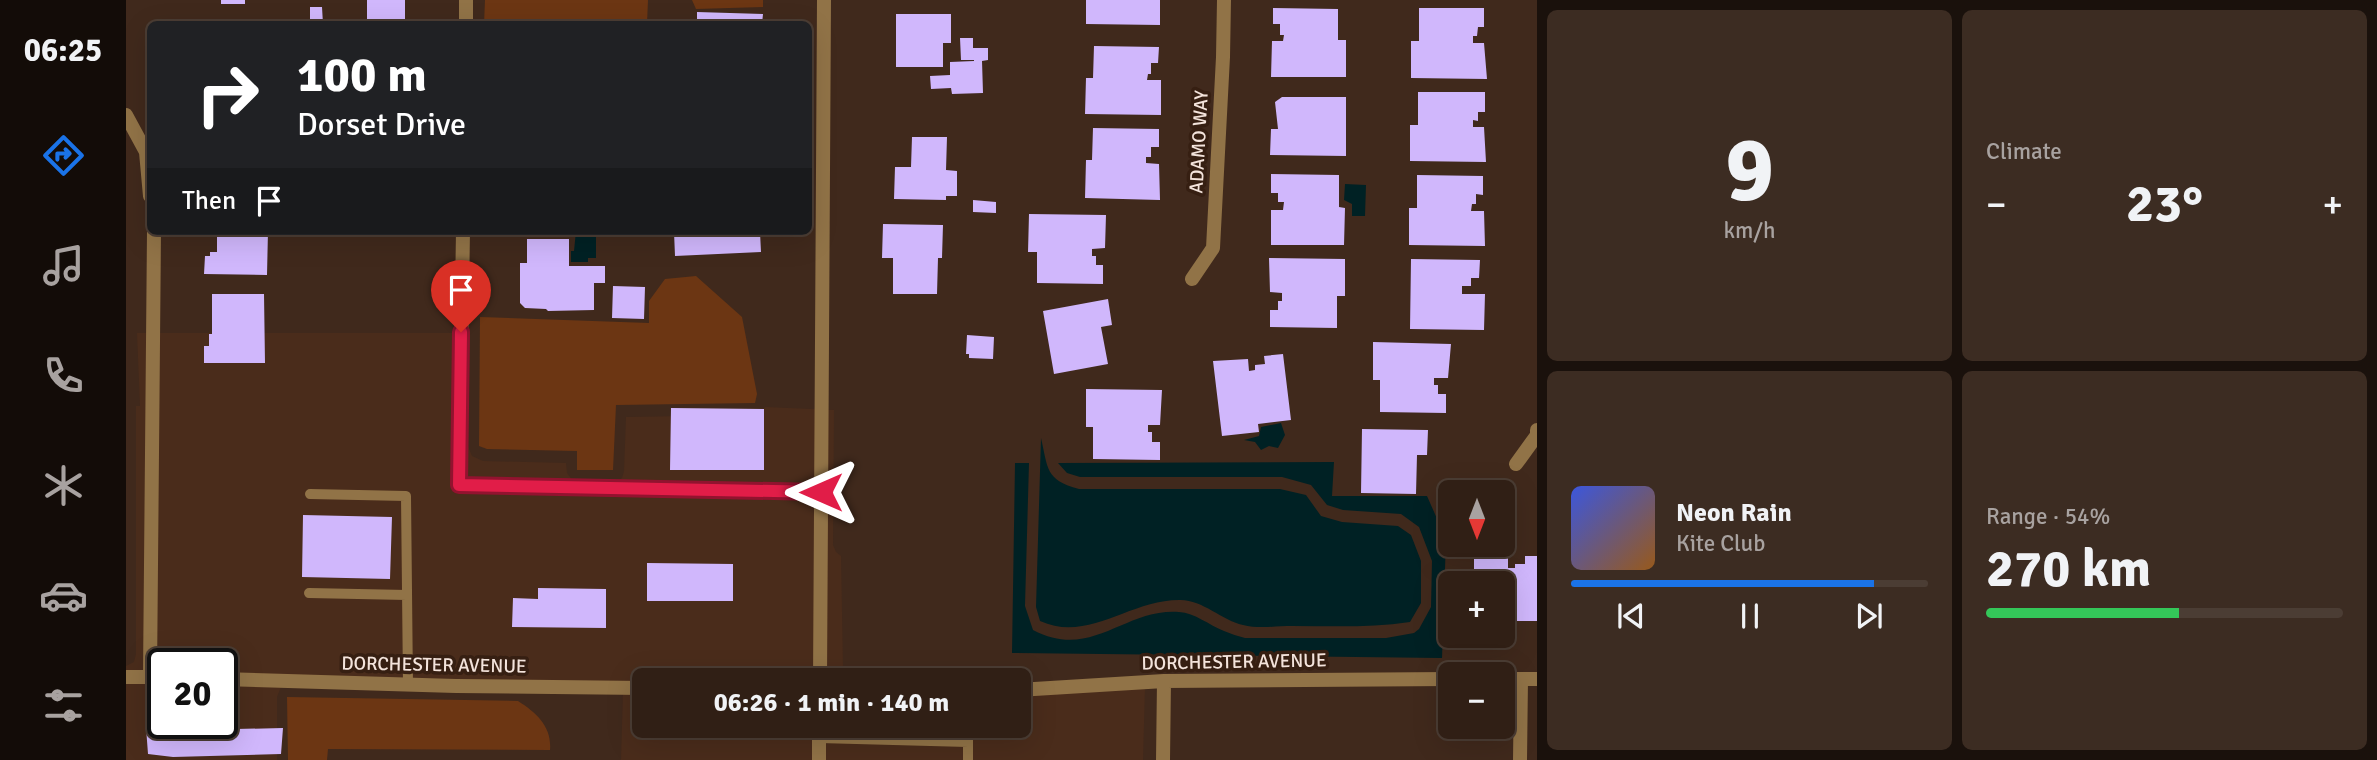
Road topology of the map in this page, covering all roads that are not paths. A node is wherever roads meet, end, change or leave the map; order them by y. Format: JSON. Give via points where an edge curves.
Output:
{"nodes":[{"id":1,"x":466,"y":0,"type":"edge"},
{"id":2,"x":824,"y":0,"type":"edge"},
{"id":3,"x":1224,"y":0,"type":"edge"},
{"id":4,"x":466,"y":21,"type":"edge"},
{"id":5,"x":126,"y":115,"type":"edge"},
{"id":6,"x":147,"y":163,"type":"edge"},
{"id":7,"x":155,"y":235,"type":"edge"},
{"id":8,"x":463,"y":235,"type":"edge"},
{"id":9,"x":1192,"y":279,"type":"dead end"},
{"id":10,"x":1537,"y":430,"type":"edge"},
{"id":11,"x":1516,"y":464,"type":"dead end"},
{"id":12,"x":459,"y":485,"type":"joint"},
{"id":13,"x":821,"y":492,"type":"junction"},
{"id":14,"x":310,"y":494,"type":"dead end"},
{"id":15,"x":309,"y":593,"type":"dead end"},
{"id":16,"x":407,"y":595,"type":"junction"},
{"id":17,"x":156,"y":648,"type":"edge"},
{"id":18,"x":820,"y":668,"type":"edge"},
{"id":19,"x":126,"y":677,"type":"edge"},
{"id":20,"x":147,"y":677,"type":"edge"},
{"id":21,"x":1438,"y":679,"type":"edge"},
{"id":22,"x":1515,"y":679,"type":"edge"},
{"id":23,"x":1521,"y":679,"type":"junction"},
{"id":24,"x":1537,"y":679,"type":"edge"},
{"id":25,"x":238,"y":680,"type":"edge"},
{"id":26,"x":1164,"y":681,"type":"junction"},
{"id":27,"x":408,"y":685,"type":"junction"},
{"id":28,"x":632,"y":688,"type":"edge"},
{"id":29,"x":1031,"y":689,"type":"edge"},
{"id":30,"x":819,"y":738,"type":"edge"},
{"id":31,"x":908,"y":738,"type":"edge"},
{"id":32,"x":968,"y":738,"type":"edge"},
{"id":33,"x":968,"y":742,"type":"junction"},
{"id":34,"x":819,"y":760,"type":"edge"},
{"id":35,"x":968,"y":760,"type":"edge"},
{"id":36,"x":1163,"y":760,"type":"edge"},
{"id":37,"x":1520,"y":760,"type":"edge"}],
"edges":[{"from":1,"to":4,"type":"street"},
{"from":2,"to":13,"type":"street"},
{"from":3,"to":9,"type":"street","name":"ADAMO WAY","via":[[1213,248]]},
{"from":5,"to":6,"type":"street"},
{"from":7,"to":17,"type":"street"},
{"from":8,"to":12,"type":"street"},
{"from":10,"to":11,"type":"street"},
{"from":12,"to":13,"type":"lane"},
{"from":13,"to":18,"type":"street"},
{"from":14,"to":16,"type":"lane","via":[[406,496]]},
{"from":15,"to":16,"type":"lane"},
{"from":16,"to":27,"type":"lane"},
{"from":19,"to":20,"type":"street"},
{"from":21,"to":26,"type":"street","name":"DORCHESTER AVENUE"},
{"from":22,"to":23,"type":"street"},
{"from":23,"to":24,"type":"street"},
{"from":23,"to":37,"type":"street"},
{"from":25,"to":27,"type":"street","name":"DORCHESTER AVENUE"},
{"from":26,"to":29,"type":"street","name":"DORCHESTER AVENUE"},
{"from":26,"to":36,"type":"street"},
{"from":27,"to":28,"type":"street","name":"DORCHESTER AVENUE"},
{"from":30,"to":34,"type":"street"},
{"from":31,"to":33,"type":"lane"},
{"from":32,"to":33,"type":"lane"},
{"from":33,"to":35,"type":"lane"}]}
